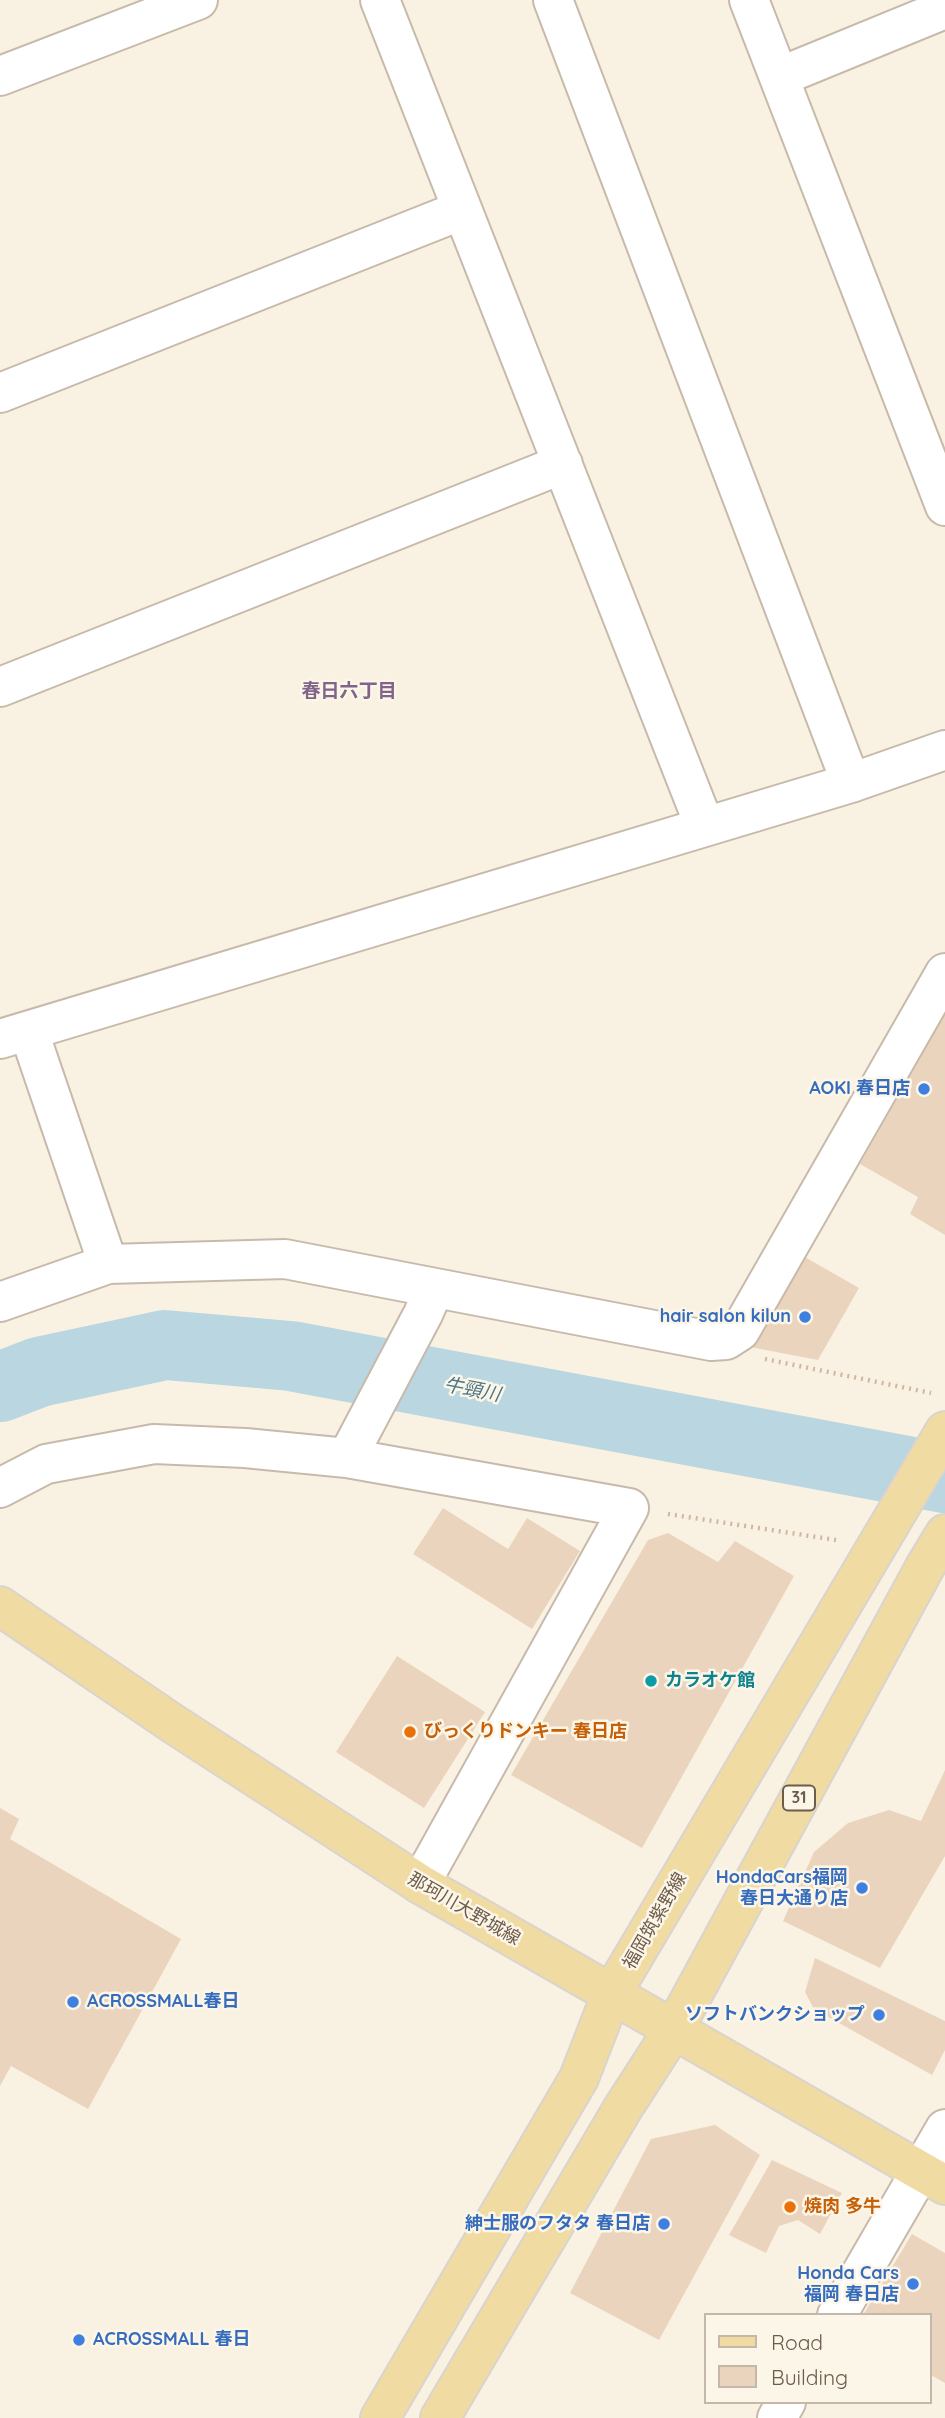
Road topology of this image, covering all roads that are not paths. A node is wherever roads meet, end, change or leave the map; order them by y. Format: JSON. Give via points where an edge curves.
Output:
{"nodes":[{"id":1,"x":198,"y":0,"type":"edge"},
{"id":2,"x":380,"y":0,"type":"edge"},
{"id":3,"x":552,"y":0,"type":"edge"},
{"id":4,"x":750,"y":0,"type":"edge"},
{"id":5,"x":945,"y":9,"type":"edge"},
{"id":6,"x":0,"y":76,"type":"edge"},
{"id":7,"x":779,"y":77,"type":"junction"},
{"id":8,"x":463,"y":210,"type":"junction"},
{"id":9,"x":0,"y":393,"type":"edge"},
{"id":10,"x":563,"y":464,"type":"junction"},
{"id":11,"x":941,"y":483,"type":"edge"},
{"id":12,"x":0,"y":687,"type":"edge"},
{"id":13,"x":945,"y":750,"type":"edge"},
{"id":14,"x":851,"y":783,"type":"junction"},
{"id":15,"x":705,"y":827,"type":"junction"},
{"id":16,"x":945,"y":973,"type":"edge"},
{"id":17,"x":15,"y":1035,"type":"edge"},
{"id":18,"x":107,"y":1264,"type":"junction"},
{"id":19,"x":0,"y":1302,"type":"edge"},
{"id":20,"x":429,"y":1302,"type":"junction"},
{"id":21,"x":945,"y":1431,"type":"edge"},
{"id":22,"x":351,"y":1449,"type":"junction"},
{"id":23,"x":0,"y":1488,"type":"edge"},
{"id":24,"x":945,"y":1534,"type":"edge"},
{"id":25,"x":0,"y":1606,"type":"edge"},
{"id":26,"x":420,"y":1884,"type":"junction"},
{"id":27,"x":612,"y":1993,"type":"junction"},
{"id":28,"x":674,"y":2029,"type":"junction"},
{"id":29,"x":945,"y":2129,"type":"edge"},
{"id":30,"x":933,"y":2179,"type":"edge"},
{"id":31,"x":838,"y":2313,"type":"edge"},
{"id":32,"x":380,"y":2418,"type":"edge"},
{"id":33,"x":440,"y":2418,"type":"edge"}],
"edges":[{"from":1,"to":6,"type":"street"},
{"from":2,"to":8,"type":"street"},
{"from":3,"to":14,"type":"street"},
{"from":4,"to":7,"type":"street"},
{"from":5,"to":7,"type":"street"},
{"from":7,"to":11,"type":"street"},
{"from":8,"to":9,"type":"street"},
{"from":8,"to":10,"type":"street"},
{"from":10,"to":12,"type":"street"},
{"from":10,"to":15,"type":"street"},
{"from":13,"to":14,"type":"street"},
{"from":14,"to":15,"type":"street"},
{"from":15,"to":17,"type":"street"},
{"from":16,"to":20,"type":"street","via":[[740,1331],[711,1341]]},
{"from":17,"to":18,"type":"street"},
{"from":18,"to":19,"type":"street"},
{"from":18,"to":20,"type":"street","via":[[285,1259]]},
{"from":20,"to":22,"type":"street"},
{"from":21,"to":27,"type":"main road","name":"福岡筑紫野線"},
{"from":22,"to":23,"type":"street","via":[[154,1444],[46,1464]]},
{"from":22,"to":26,"type":"street","via":[[629,1508]]},
{"from":24,"to":28,"type":"main road","number":"31"},
{"from":25,"to":26,"type":"main road","name":"那珂川大野城線"},
{"from":26,"to":27,"type":"main road","name":"那珂川大野城線"},
{"from":27,"to":28,"type":"main road","name":"那珂川大野城線"},
{"from":27,"to":32,"type":"main road","name":"福岡筑紫野線","via":[[579,2078]]},
{"from":28,"to":30,"type":"main road","name":"那珂川大野城線"},
{"from":28,"to":33,"type":"main road","number":"31"},
{"from":29,"to":30,"type":"street"},
{"from":30,"to":31,"type":"street"}]}
